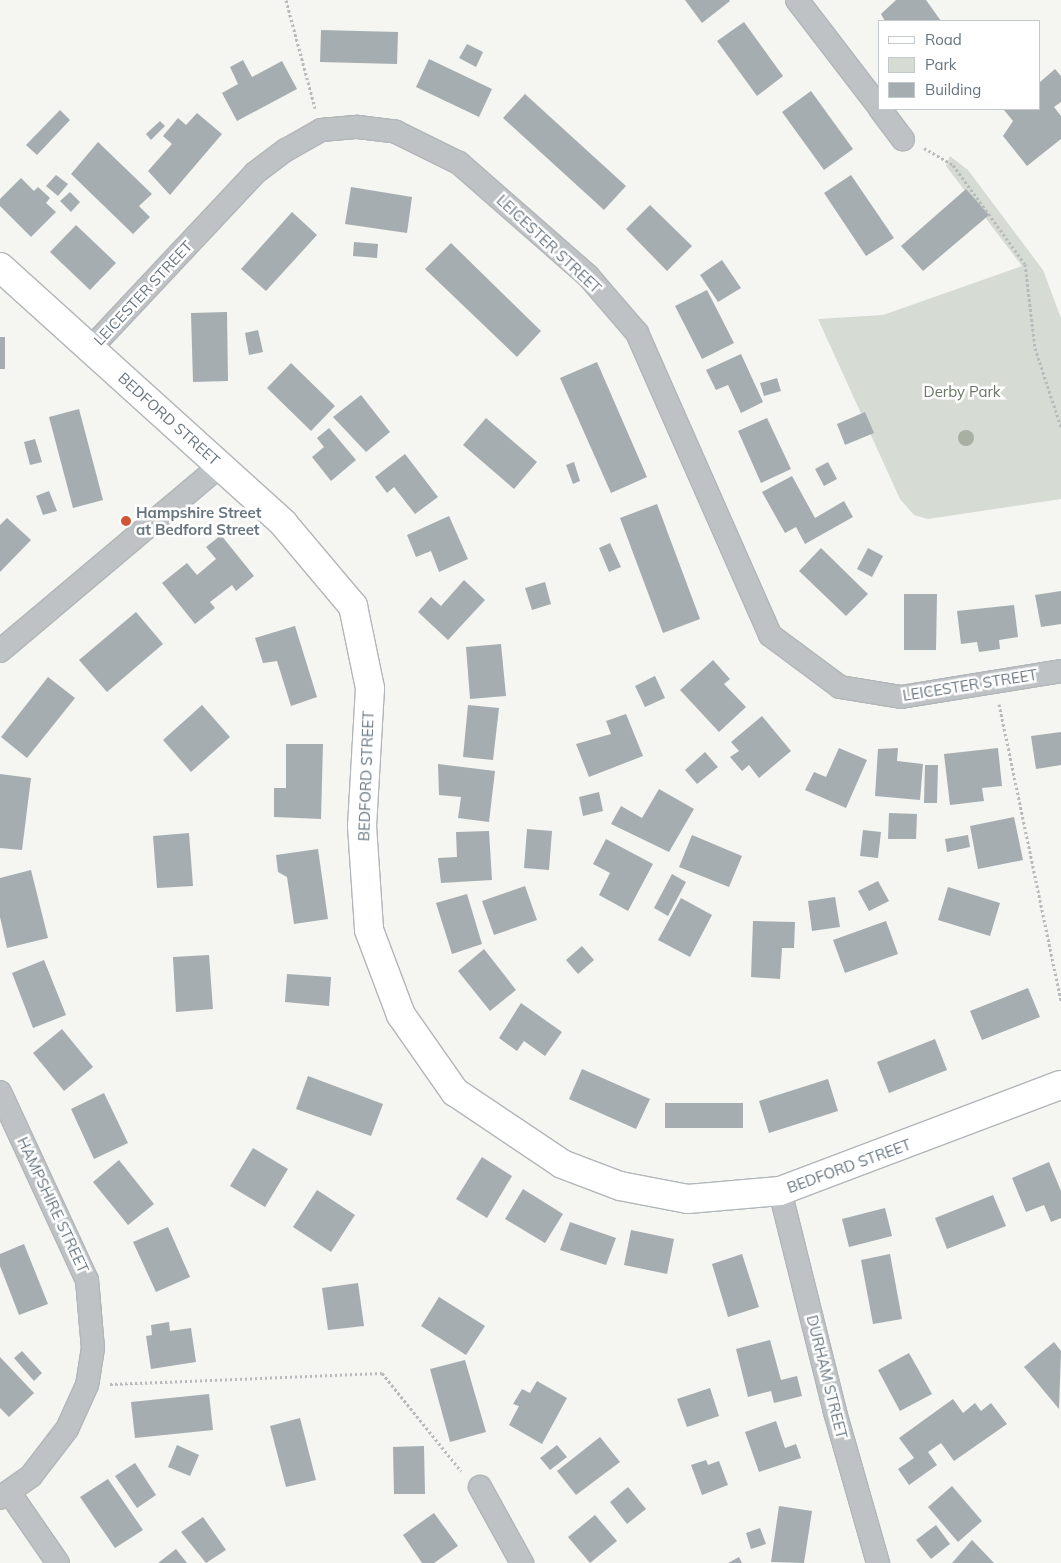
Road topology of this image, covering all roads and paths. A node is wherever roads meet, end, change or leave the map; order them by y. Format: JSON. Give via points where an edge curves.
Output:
{"nodes":[{"id":1,"x":286,"y":0,"type":"edge"},
{"id":2,"x":797,"y":0,"type":"edge"},
{"id":3,"x":878,"y":105,"type":"edge"},
{"id":4,"x":881,"y":110,"type":"edge"},
{"id":5,"x":322,"y":130,"type":"junction"},
{"id":6,"x":903,"y":139,"type":"joint"},
{"id":7,"x":0,"y":267,"type":"edge"},
{"id":8,"x":90,"y":349,"type":"junction"},
{"id":9,"x":1061,"y":427,"type":"edge"},
{"id":10,"x":221,"y":465,"type":"junction"},
{"id":11,"x":0,"y":652,"type":"edge"},
{"id":12,"x":1061,"y":671,"type":"edge"},
{"id":13,"x":995,"y":682,"type":"junction"},
{"id":14,"x":1061,"y":1002,"type":"edge"},
{"id":15,"x":1061,"y":1085,"type":"edge"},
{"id":16,"x":0,"y":1092,"type":"edge"},
{"id":17,"x":780,"y":1190,"type":"junction"},
{"id":18,"x":87,"y":1385,"type":"junction"},
{"id":19,"x":480,"y":1487,"type":"joint"},
{"id":20,"x":5,"y":1495,"type":"edge"},
{"id":21,"x":58,"y":1563,"type":"edge"},
{"id":22,"x":522,"y":1563,"type":"edge"},
{"id":23,"x":878,"y":1563,"type":"edge"}],
"edges":[{"from":1,"to":5,"type":"path"},
{"from":2,"to":3,"type":"street"},
{"from":4,"to":6,"type":"street"},
{"from":5,"to":8,"type":"street","name":"LEICESTER STREET","via":[[255,173]]},
{"from":5,"to":13,"type":"street","name":"LEICESTER STREET","via":[[358,127],[396,132],[427,144],[459,163],[600,290],[637,333],[770,635],[840,687],[901,697]]},
{"from":6,"to":9,"type":"path","via":[[953,165],[1025,264],[1035,348]]},
{"from":7,"to":8,"type":"street","name":"BEDFORD STREET"},
{"from":8,"to":10,"type":"street","name":"BEDFORD STREET"},
{"from":10,"to":11,"type":"street"},
{"from":10,"to":17,"type":"street","name":"BEDFORD STREET","via":[[283,523],[353,606],[370,688],[362,826],[369,930],[402,1015],[455,1092],[562,1164],[620,1186],[688,1199]]},
{"from":12,"to":13,"type":"street","name":"LEICESTER STREET"},
{"from":13,"to":14,"type":"path"},
{"from":15,"to":17,"type":"street","name":"BEDFORD STREET"},
{"from":16,"to":18,"type":"street","name":"HAMPSHIRE STREET","via":[[87,1280],[93,1348]]},
{"from":17,"to":23,"type":"street","name":"DURHAM STREET","via":[[834,1412]]},
{"from":18,"to":19,"type":"path","via":[[382,1373],[454,1465]]},
{"from":18,"to":20,"type":"street","name":"HAMPSHIRE STREET","via":[[78,1409],[50,1454]]},
{"from":19,"to":22,"type":"street"},
{"from":20,"to":21,"type":"street"}]}
